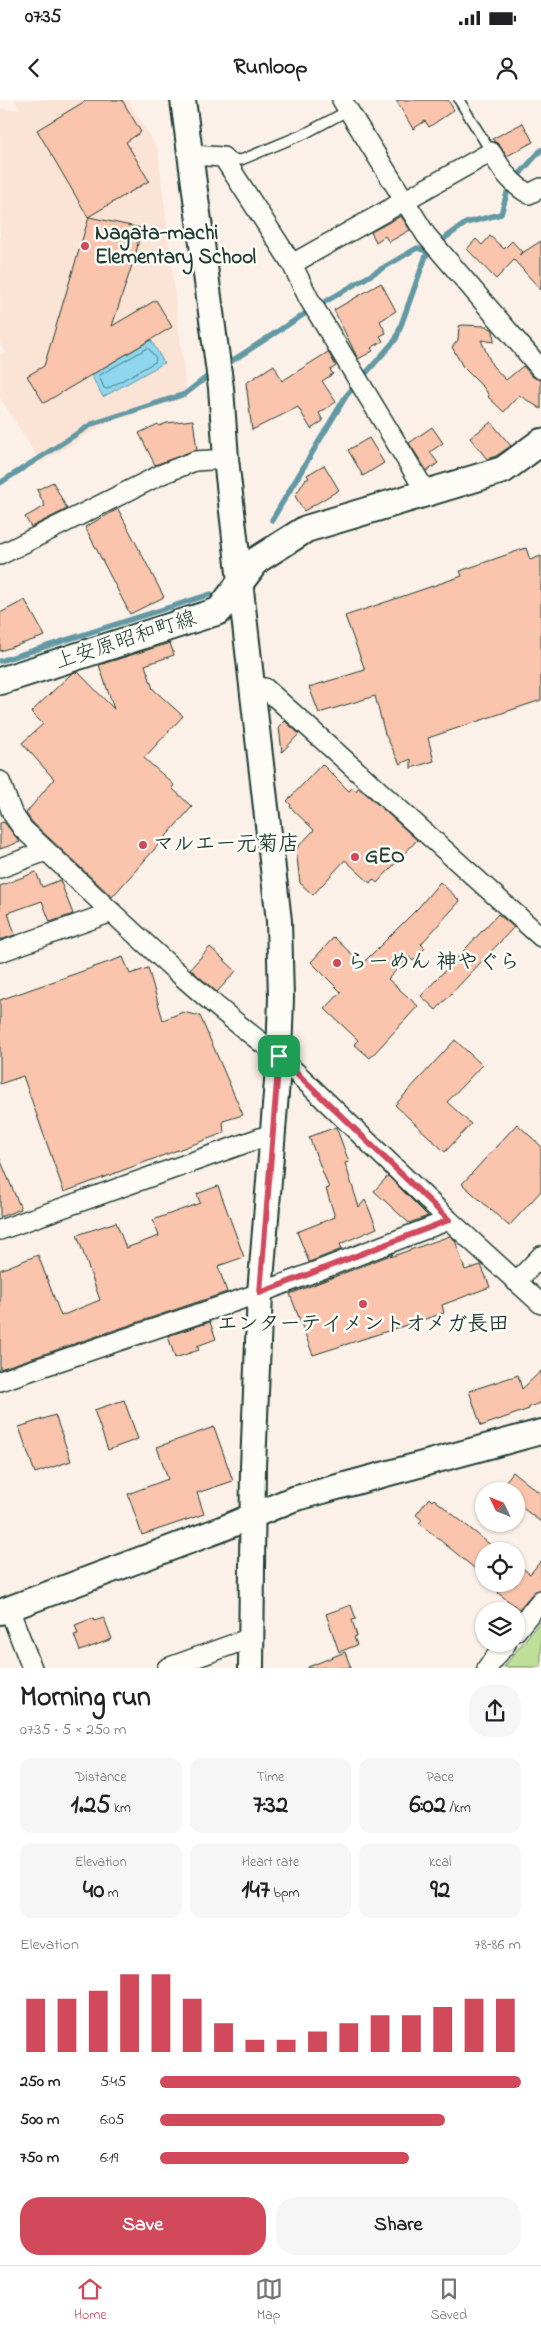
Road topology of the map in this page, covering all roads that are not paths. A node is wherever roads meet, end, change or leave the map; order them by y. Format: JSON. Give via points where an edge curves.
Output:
{"nodes":[{"id":1,"x":183,"y":100,"type":"edge"},
{"id":2,"x":459,"y":100,"type":"edge"},
{"id":3,"x":345,"y":105,"type":"edge"},
{"id":4,"x":491,"y":152,"type":"junction"},
{"id":5,"x":190,"y":155,"type":"junction"},
{"id":6,"x":223,"y":157,"type":"junction"},
{"id":7,"x":541,"y":188,"type":"edge"},
{"id":8,"x":405,"y":200,"type":"junction"},
{"id":9,"x":292,"y":264,"type":"junction"},
{"id":10,"x":541,"y":370,"type":"edge"},
{"id":11,"x":541,"y":442,"type":"edge"},
{"id":12,"x":226,"y":459,"type":"junction"},
{"id":13,"x":426,"y":492,"type":"junction"},
{"id":14,"x":0,"y":555,"type":"edge"},
{"id":15,"x":240,"y":584,"type":"junction"},
{"id":16,"x":0,"y":681,"type":"edge"},
{"id":17,"x":252,"y":688,"type":"junction"},
{"id":18,"x":0,"y":781,"type":"edge"},
{"id":19,"x":46,"y":851,"type":"junction"},
{"id":20,"x":0,"y":868,"type":"edge"},
{"id":21,"x":112,"y":912,"type":"junction"},
{"id":22,"x":541,"y":937,"type":"edge"},
{"id":23,"x":0,"y":952,"type":"edge"},
{"id":24,"x":279,"y":1056,"type":"junction"},
{"id":25,"x":274,"y":1133,"type":"junction"},
{"id":26,"x":449,"y":1220,"type":"junction"},
{"id":27,"x":0,"y":1230,"type":"edge"},
{"id":28,"x":541,"y":1256,"type":"edge"},
{"id":29,"x":516,"y":1282,"type":"junction"},
{"id":30,"x":260,"y":1293,"type":"junction"},
{"id":31,"x":541,"y":1304,"type":"edge"},
{"id":32,"x":0,"y":1381,"type":"edge"},
{"id":33,"x":541,"y":1432,"type":"edge"},
{"id":34,"x":252,"y":1517,"type":"junction"},
{"id":35,"x":541,"y":1600,"type":"edge"},
{"id":36,"x":4,"y":1611,"type":"edge"},
{"id":37,"x":525,"y":1620,"type":"edge"},
{"id":38,"x":253,"y":1637,"type":"junction"},
{"id":39,"x":500,"y":1652,"type":"edge"},
{"id":40,"x":32,"y":1668,"type":"edge"},
{"id":41,"x":167,"y":1668,"type":"edge"},
{"id":42,"x":251,"y":1668,"type":"edge"},
{"id":43,"x":487,"y":1668,"type":"edge"}],
"edges":[{"from":1,"to":5,"type":"street"},
{"from":2,"to":4,"type":"lane"},
{"from":3,"to":6,"type":"lane","via":[[306,132],[241,160]]},
{"from":3,"to":8,"type":"street"},
{"from":4,"to":7,"type":"street","via":[[512,182],[529,194]]},
{"from":4,"to":8,"type":"street"},
{"from":5,"to":6,"type":"street"},
{"from":5,"to":12,"type":"street","via":[[221,388]]},
{"from":6,"to":9,"type":"street"},
{"from":8,"to":9,"type":"street"},
{"from":8,"to":10,"type":"street","via":[[426,235]]},
{"from":9,"to":13,"type":"street","via":[[310,300]]},
{"from":11,"to":13,"type":"main road","name":"上安原昭和町線","via":[[503,470]]},
{"from":12,"to":14,"type":"street","via":[[196,461],[162,474]]},
{"from":12,"to":15,"type":"street"},
{"from":13,"to":15,"type":"main road","name":"上安原昭和町線","via":[[306,529],[257,560]]},
{"from":15,"to":16,"type":"main road","name":"上安原昭和町線","via":[[218,611]]},
{"from":15,"to":17,"type":"street"},
{"from":17,"to":22,"type":"street","via":[[265,688]]},
{"from":17,"to":24,"type":"street","via":[[279,921]]},
{"from":18,"to":19,"type":"street","via":[[22,829]]},
{"from":19,"to":20,"type":"street"},
{"from":19,"to":21,"type":"street"},
{"from":21,"to":23,"type":"street"},
{"from":21,"to":24,"type":"street","via":[[249,1034]]},
{"from":24,"to":25,"type":"street"},
{"from":24,"to":26,"type":"street"},
{"from":25,"to":27,"type":"street"},
{"from":25,"to":30,"type":"street"},
{"from":26,"to":29,"type":"street"},
{"from":26,"to":30,"type":"street"},
{"from":28,"to":29,"type":"street"},
{"from":29,"to":31,"type":"street"},
{"from":30,"to":32,"type":"street"},
{"from":30,"to":34,"type":"street"},
{"from":33,"to":34,"type":"street","via":[[293,1499]]},
{"from":34,"to":36,"type":"street"},
{"from":34,"to":38,"type":"street"},
{"from":35,"to":37,"type":"street"},
{"from":36,"to":40,"type":"street"},
{"from":38,"to":41,"type":"street"},
{"from":38,"to":42,"type":"street"},
{"from":39,"to":43,"type":"street"}]}
